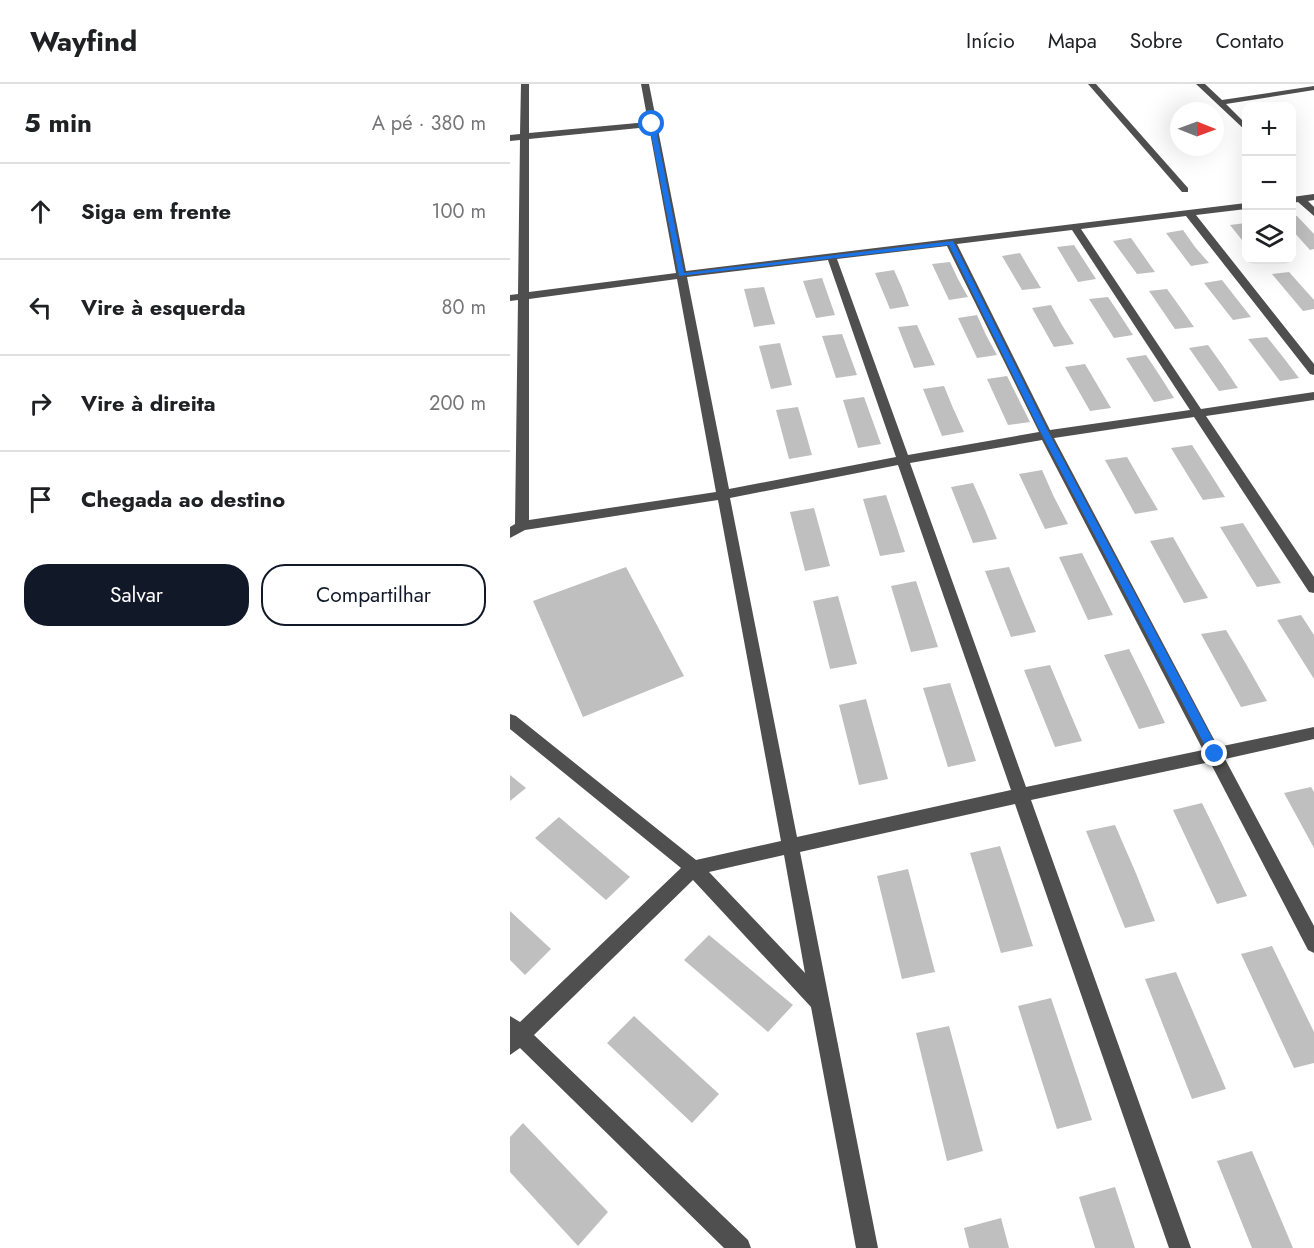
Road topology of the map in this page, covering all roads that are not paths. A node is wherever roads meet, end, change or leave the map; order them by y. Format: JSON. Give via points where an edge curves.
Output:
{"nodes":[{"id":1,"x":525,"y":84,"type":"edge"},
{"id":2,"x":645,"y":84,"type":"edge"},
{"id":3,"x":1092,"y":84,"type":"edge"},
{"id":4,"x":1200,"y":84,"type":"edge"},
{"id":5,"x":1309,"y":84,"type":"edge"},
{"id":6,"x":1314,"y":88,"type":"edge"},
{"id":7,"x":1218,"y":102,"type":"edge"},
{"id":8,"x":1224,"y":102,"type":"edge"},
{"id":9,"x":1224,"y":108,"type":"edge"},
{"id":10,"x":652,"y":124,"type":"junction"},
{"id":11,"x":1242,"y":124,"type":"edge"},
{"id":12,"x":524,"y":136,"type":"junction"},
{"id":13,"x":510,"y":138,"type":"edge"},
{"id":14,"x":1185,"y":190,"type":"dead end"},
{"id":15,"x":1314,"y":197,"type":"edge"},
{"id":16,"x":1296,"y":200,"type":"edge"},
{"id":17,"x":1242,"y":206,"type":"edge"},
{"id":18,"x":1189,"y":213,"type":"junction"},
{"id":19,"x":1314,"y":213,"type":"edge"},
{"id":20,"x":1076,"y":228,"type":"junction"},
{"id":21,"x":951,"y":243,"type":"junction"},
{"id":22,"x":832,"y":258,"type":"junction"},
{"id":23,"x":681,"y":275,"type":"junction"},
{"id":24,"x":524,"y":296,"type":"junction"},
{"id":25,"x":510,"y":298,"type":"edge"},
{"id":26,"x":1314,"y":372,"type":"edge"},
{"id":27,"x":1314,"y":396,"type":"edge"},
{"id":28,"x":1196,"y":412,"type":"junction"},
{"id":29,"x":1046,"y":435,"type":"junction"},
{"id":30,"x":902,"y":460,"type":"junction"},
{"id":31,"x":723,"y":495,"type":"junction"},
{"id":32,"x":510,"y":517,"type":"edge"},
{"id":33,"x":516,"y":529,"type":"edge"},
{"id":34,"x":1314,"y":588,"type":"edge"},
{"id":35,"x":510,"y":720,"type":"edge"},
{"id":36,"x":1314,"y":733,"type":"edge"},
{"id":37,"x":1215,"y":754,"type":"junction"},
{"id":38,"x":1022,"y":795,"type":"junction"},
{"id":39,"x":790,"y":847,"type":"junction"},
{"id":40,"x":693,"y":868,"type":"junction"},
{"id":41,"x":1314,"y":944,"type":"edge"},
{"id":42,"x":820,"y":1003,"type":"junction"},
{"id":43,"x":513,"y":1035,"type":"edge"},
{"id":44,"x":740,"y":1248,"type":"edge"},
{"id":45,"x":867,"y":1248,"type":"edge"},
{"id":46,"x":1180,"y":1248,"type":"edge"}],
"edges":[{"from":1,"to":12,"type":"street"},
{"from":2,"to":10,"type":"street"},
{"from":3,"to":14,"type":"street"},
{"from":4,"to":7,"type":"street"},
{"from":5,"to":6,"type":"street"},
{"from":6,"to":8,"type":"street"},
{"from":9,"to":11,"type":"street"},
{"from":10,"to":12,"type":"street"},
{"from":10,"to":23,"type":"street"},
{"from":12,"to":13,"type":"street"},
{"from":12,"to":24,"type":"street"},
{"from":15,"to":16,"type":"street"},
{"from":16,"to":19,"type":"street"},
{"from":17,"to":18,"type":"street"},
{"from":18,"to":20,"type":"street"},
{"from":18,"to":26,"type":"street"},
{"from":20,"to":21,"type":"street"},
{"from":20,"to":28,"type":"street"},
{"from":21,"to":22,"type":"street"},
{"from":21,"to":29,"type":"street"},
{"from":22,"to":23,"type":"street"},
{"from":22,"to":30,"type":"street"},
{"from":23,"to":24,"type":"street"},
{"from":23,"to":31,"type":"street"},
{"from":24,"to":25,"type":"street"},
{"from":24,"to":33,"type":"street"},
{"from":27,"to":28,"type":"street"},
{"from":28,"to":29,"type":"street"},
{"from":28,"to":34,"type":"street"},
{"from":29,"to":30,"type":"street"},
{"from":29,"to":37,"type":"street"},
{"from":30,"to":31,"type":"street"},
{"from":30,"to":38,"type":"street"},
{"from":31,"to":33,"type":"street"},
{"from":31,"to":39,"type":"street"},
{"from":32,"to":33,"type":"street"},
{"from":35,"to":40,"type":"street"},
{"from":36,"to":37,"type":"street"},
{"from":37,"to":38,"type":"street"},
{"from":37,"to":41,"type":"street"},
{"from":38,"to":39,"type":"street"},
{"from":38,"to":46,"type":"street"},
{"from":39,"to":40,"type":"street"},
{"from":39,"to":42,"type":"street"},
{"from":40,"to":42,"type":"street"},
{"from":40,"to":43,"type":"street"},
{"from":42,"to":45,"type":"street"},
{"from":43,"to":44,"type":"street"}]}
